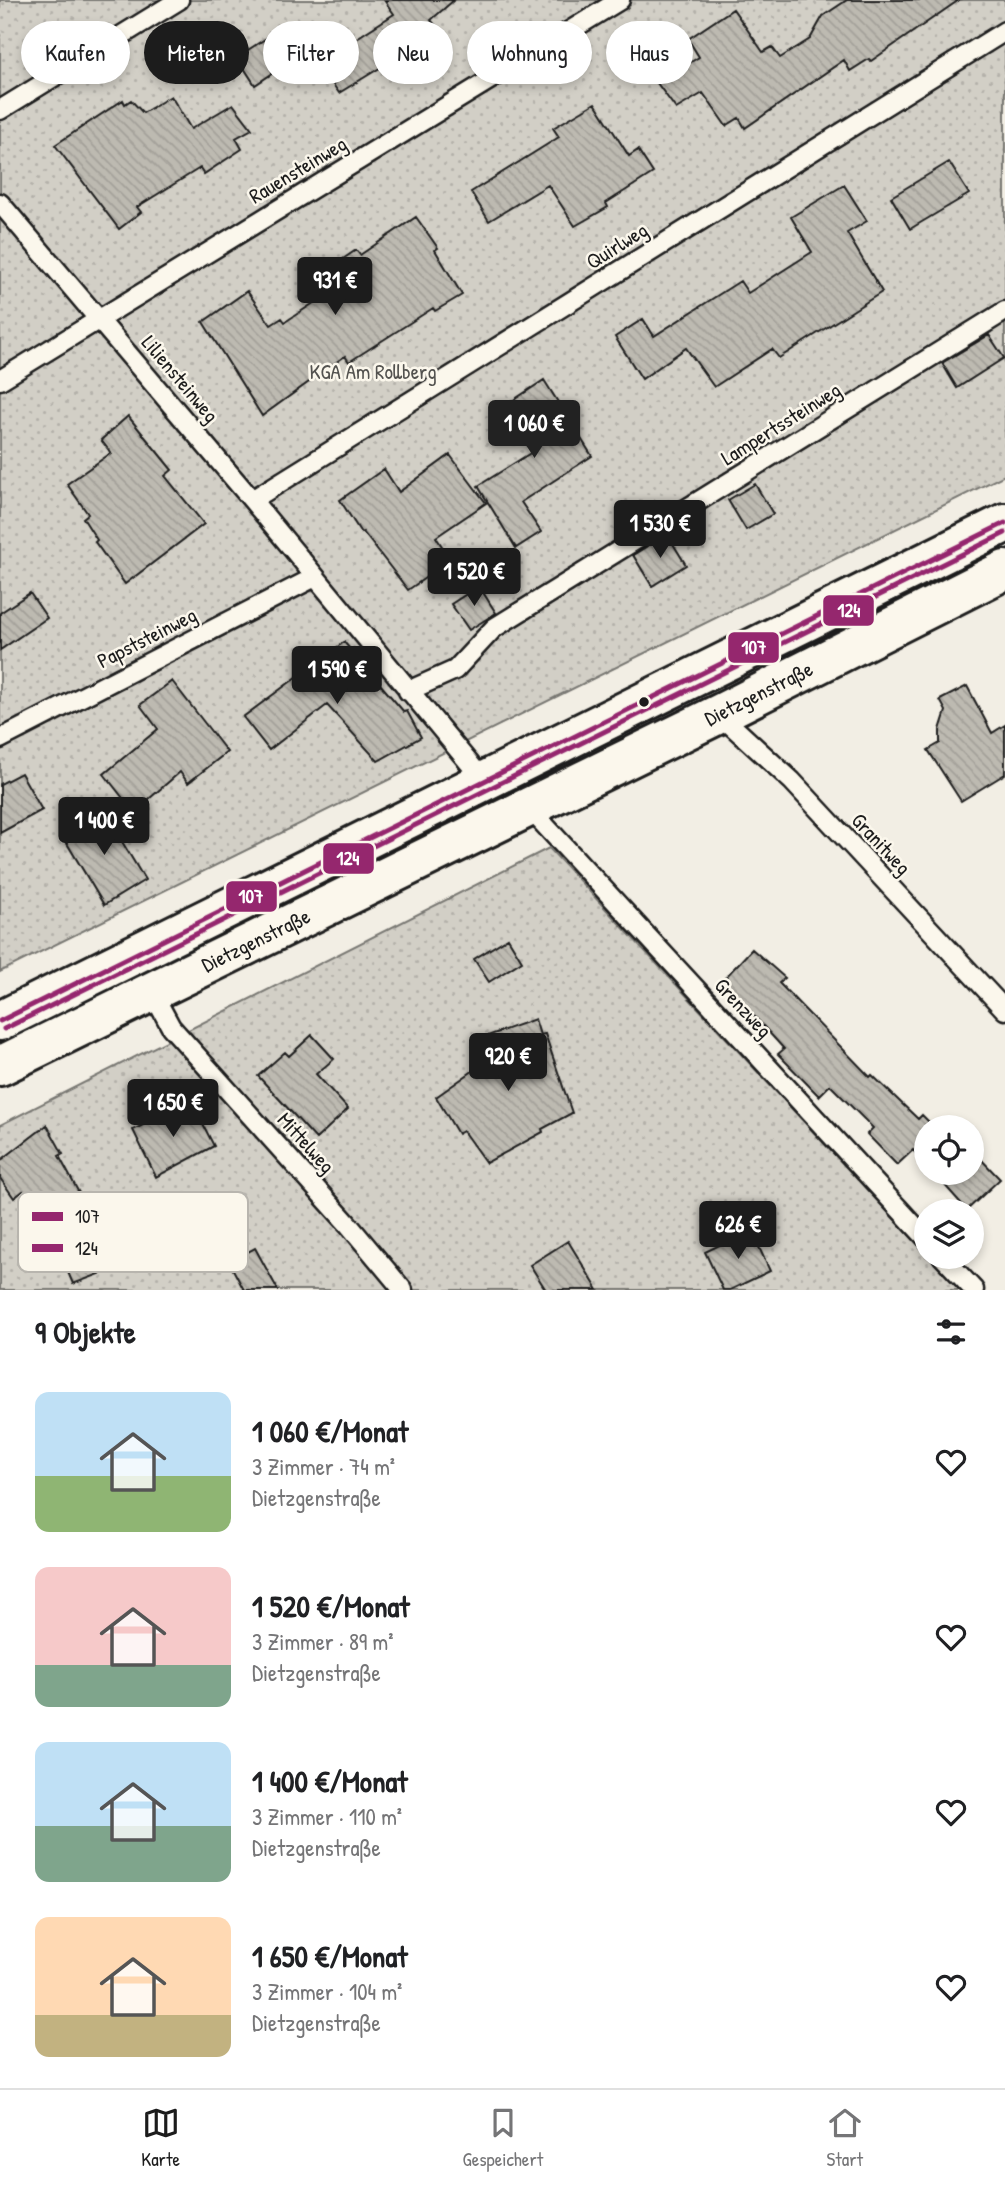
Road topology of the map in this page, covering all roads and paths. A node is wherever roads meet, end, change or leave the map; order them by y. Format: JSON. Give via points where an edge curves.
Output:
{"nodes":[{"id":1,"x":179,"y":0,"type":"edge"},
{"id":2,"x":620,"y":0,"type":"edge"},
{"id":3,"x":1005,"y":31,"type":"edge"},
{"id":4,"x":0,"y":110,"type":"edge"},
{"id":5,"x":0,"y":203,"type":"edge"},
{"id":6,"x":1005,"y":311,"type":"edge"},
{"id":7,"x":99,"y":318,"type":"junction"},
{"id":8,"x":0,"y":380,"type":"edge"},
{"id":9,"x":252,"y":500,"type":"junction"},
{"id":10,"x":1005,"y":523,"type":"edge"},
{"id":11,"x":1005,"y":570,"type":"edge"},
{"id":12,"x":315,"y":577,"type":"junction"},
{"id":13,"x":408,"y":691,"type":"junction"},
{"id":14,"x":719,"y":714,"type":"junction"},
{"id":15,"x":0,"y":738,"type":"edge"},
{"id":16,"x":484,"y":781,"type":"junction"},
{"id":17,"x":519,"y":812,"type":"junction"},
{"id":18,"x":152,"y":992,"type":"junction"},
{"id":19,"x":1005,"y":1010,"type":"edge"},
{"id":20,"x":0,"y":1021,"type":"edge"},
{"id":21,"x":0,"y":1066,"type":"edge"},
{"id":22,"x":914,"y":1225,"type":"edge"},
{"id":23,"x":954,"y":1269,"type":"edge"},
{"id":24,"x":403,"y":1290,"type":"edge"},
{"id":25,"x":974,"y":1290,"type":"edge"}],
"edges":[{"from":1,"to":4,"type":"lane"},
{"from":2,"to":7,"type":"lane","name":"Rauensteinweg"},
{"from":3,"to":9,"type":"lane","name":"Quirlweg"},
{"from":5,"to":7,"type":"lane","name":"Liliensteinweg"},
{"from":6,"to":13,"type":"lane","name":"Lampertssteinweg","via":[[494,628],[455,670]]},
{"from":7,"to":8,"type":"lane","name":"Rauensteinweg"},
{"from":7,"to":9,"type":"lane","name":"Liliensteinweg"},
{"from":9,"to":12,"type":"lane","name":"Liliensteinweg"},
{"from":10,"to":16,"type":"main road","name":"Dietzgenstraße"},
{"from":11,"to":14,"type":"main road","name":"Dietzgenstraße"},
{"from":12,"to":13,"type":"lane","name":"Liliensteinweg"},
{"from":12,"to":15,"type":"lane","name":"Papststeinweg"},
{"from":13,"to":16,"type":"lane","name":"Liliensteinweg"},
{"from":14,"to":17,"type":"main road","name":"Dietzgenstraße"},
{"from":14,"to":19,"type":"lane","name":"Granitweg","via":[[792,781]]},
{"from":16,"to":17,"type":"main road"},
{"from":16,"to":20,"type":"main road","name":"Dietzgenstraße"},
{"from":17,"to":18,"type":"main road","name":"Dietzgenstraße"},
{"from":17,"to":22,"type":"lane","name":"Grenzweg"},
{"from":18,"to":21,"type":"main road","name":"Dietzgenstraße"},
{"from":18,"to":24,"type":"lane","name":"Mittelweg","via":[[171,1027]]},
{"from":23,"to":25,"type":"lane"}]}
